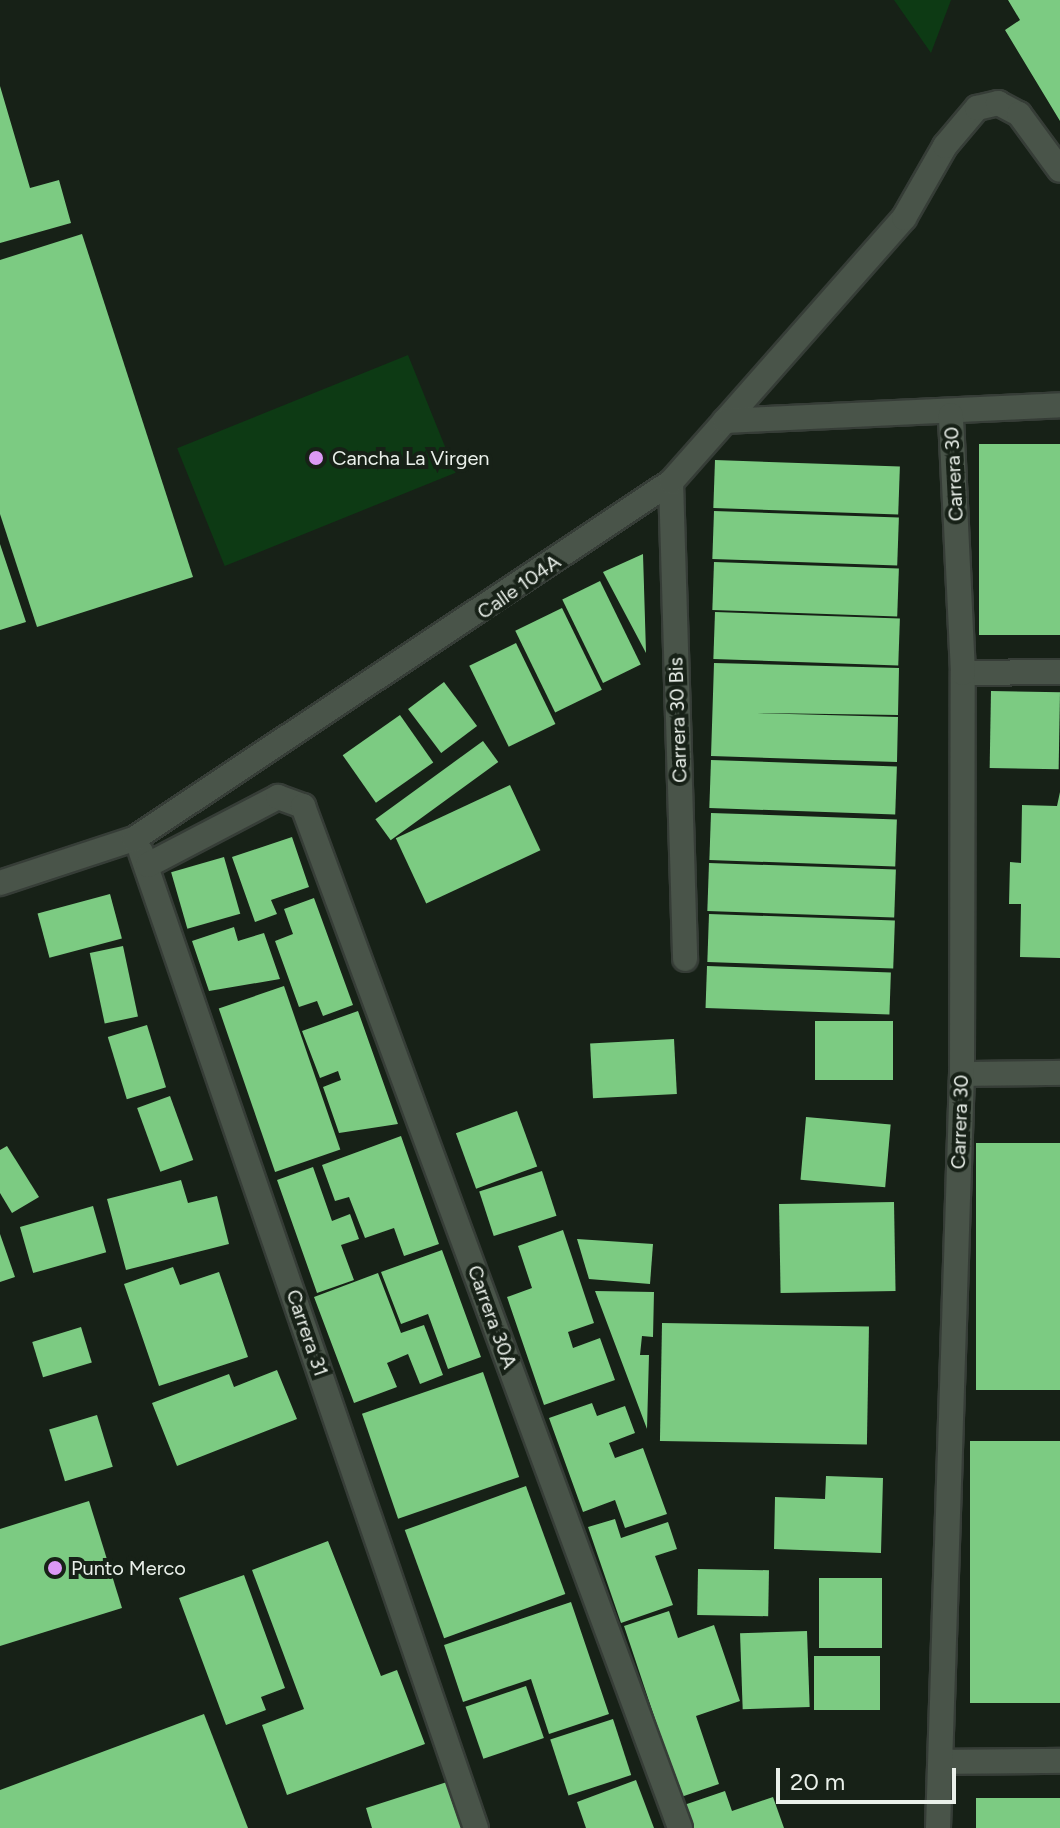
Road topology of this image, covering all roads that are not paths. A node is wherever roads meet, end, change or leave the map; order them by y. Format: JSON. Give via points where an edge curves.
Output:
{"nodes":[{"id":1,"x":1060,"y":170,"type":"edge"},
{"id":2,"x":1060,"y":405,"type":"edge"},
{"id":3,"x":951,"y":415,"type":"junction"},
{"id":4,"x":725,"y":421,"type":"junction"},
{"id":5,"x":671,"y":482,"type":"junction"},
{"id":6,"x":1060,"y":672,"type":"edge"},
{"id":7,"x":963,"y":673,"type":"junction"},
{"id":8,"x":134,"y":839,"type":"junction"},
{"id":9,"x":148,"y":865,"type":"junction"},
{"id":10,"x":0,"y":883,"type":"edge"},
{"id":11,"x":685,"y":959,"type":"dead end"},
{"id":12,"x":1060,"y":1073,"type":"edge"},
{"id":13,"x":962,"y":1074,"type":"junction"},
{"id":14,"x":1060,"y":1761,"type":"edge"},
{"id":15,"x":941,"y":1762,"type":"junction"},
{"id":16,"x":932,"y":1825,"type":"edge"},
{"id":17,"x":476,"y":1828,"type":"edge"},
{"id":18,"x":680,"y":1828,"type":"edge"}],
"edges":[{"from":1,"to":4,"type":"street","name":"Calle 104A","via":[[1019,114],[998,103],[977,108],[945,146],[904,218]]},
{"from":2,"to":3,"type":"street"},
{"from":3,"to":4,"type":"street"},
{"from":3,"to":7,"type":"street","name":"Carrera 30"},
{"from":4,"to":5,"type":"street","name":"Calle 104A"},
{"from":5,"to":8,"type":"street","name":"Calle 104A"},
{"from":5,"to":11,"type":"street","name":"Carrera 30 Bis"},
{"from":6,"to":7,"type":"street"},
{"from":7,"to":13,"type":"street","name":"Carrera 30"},
{"from":8,"to":9,"type":"street","name":"Carrera 31"},
{"from":8,"to":10,"type":"street","name":"Calle 104A"},
{"from":9,"to":17,"type":"street","name":"Carrera 31"},
{"from":9,"to":18,"type":"street","name":"Carrera 30A","via":[[278,797],[303,806]]},
{"from":12,"to":13,"type":"street"},
{"from":13,"to":15,"type":"street","name":"Carrera 30"},
{"from":14,"to":15,"type":"street"},
{"from":15,"to":16,"type":"street","name":"Carrera 30"}]}
